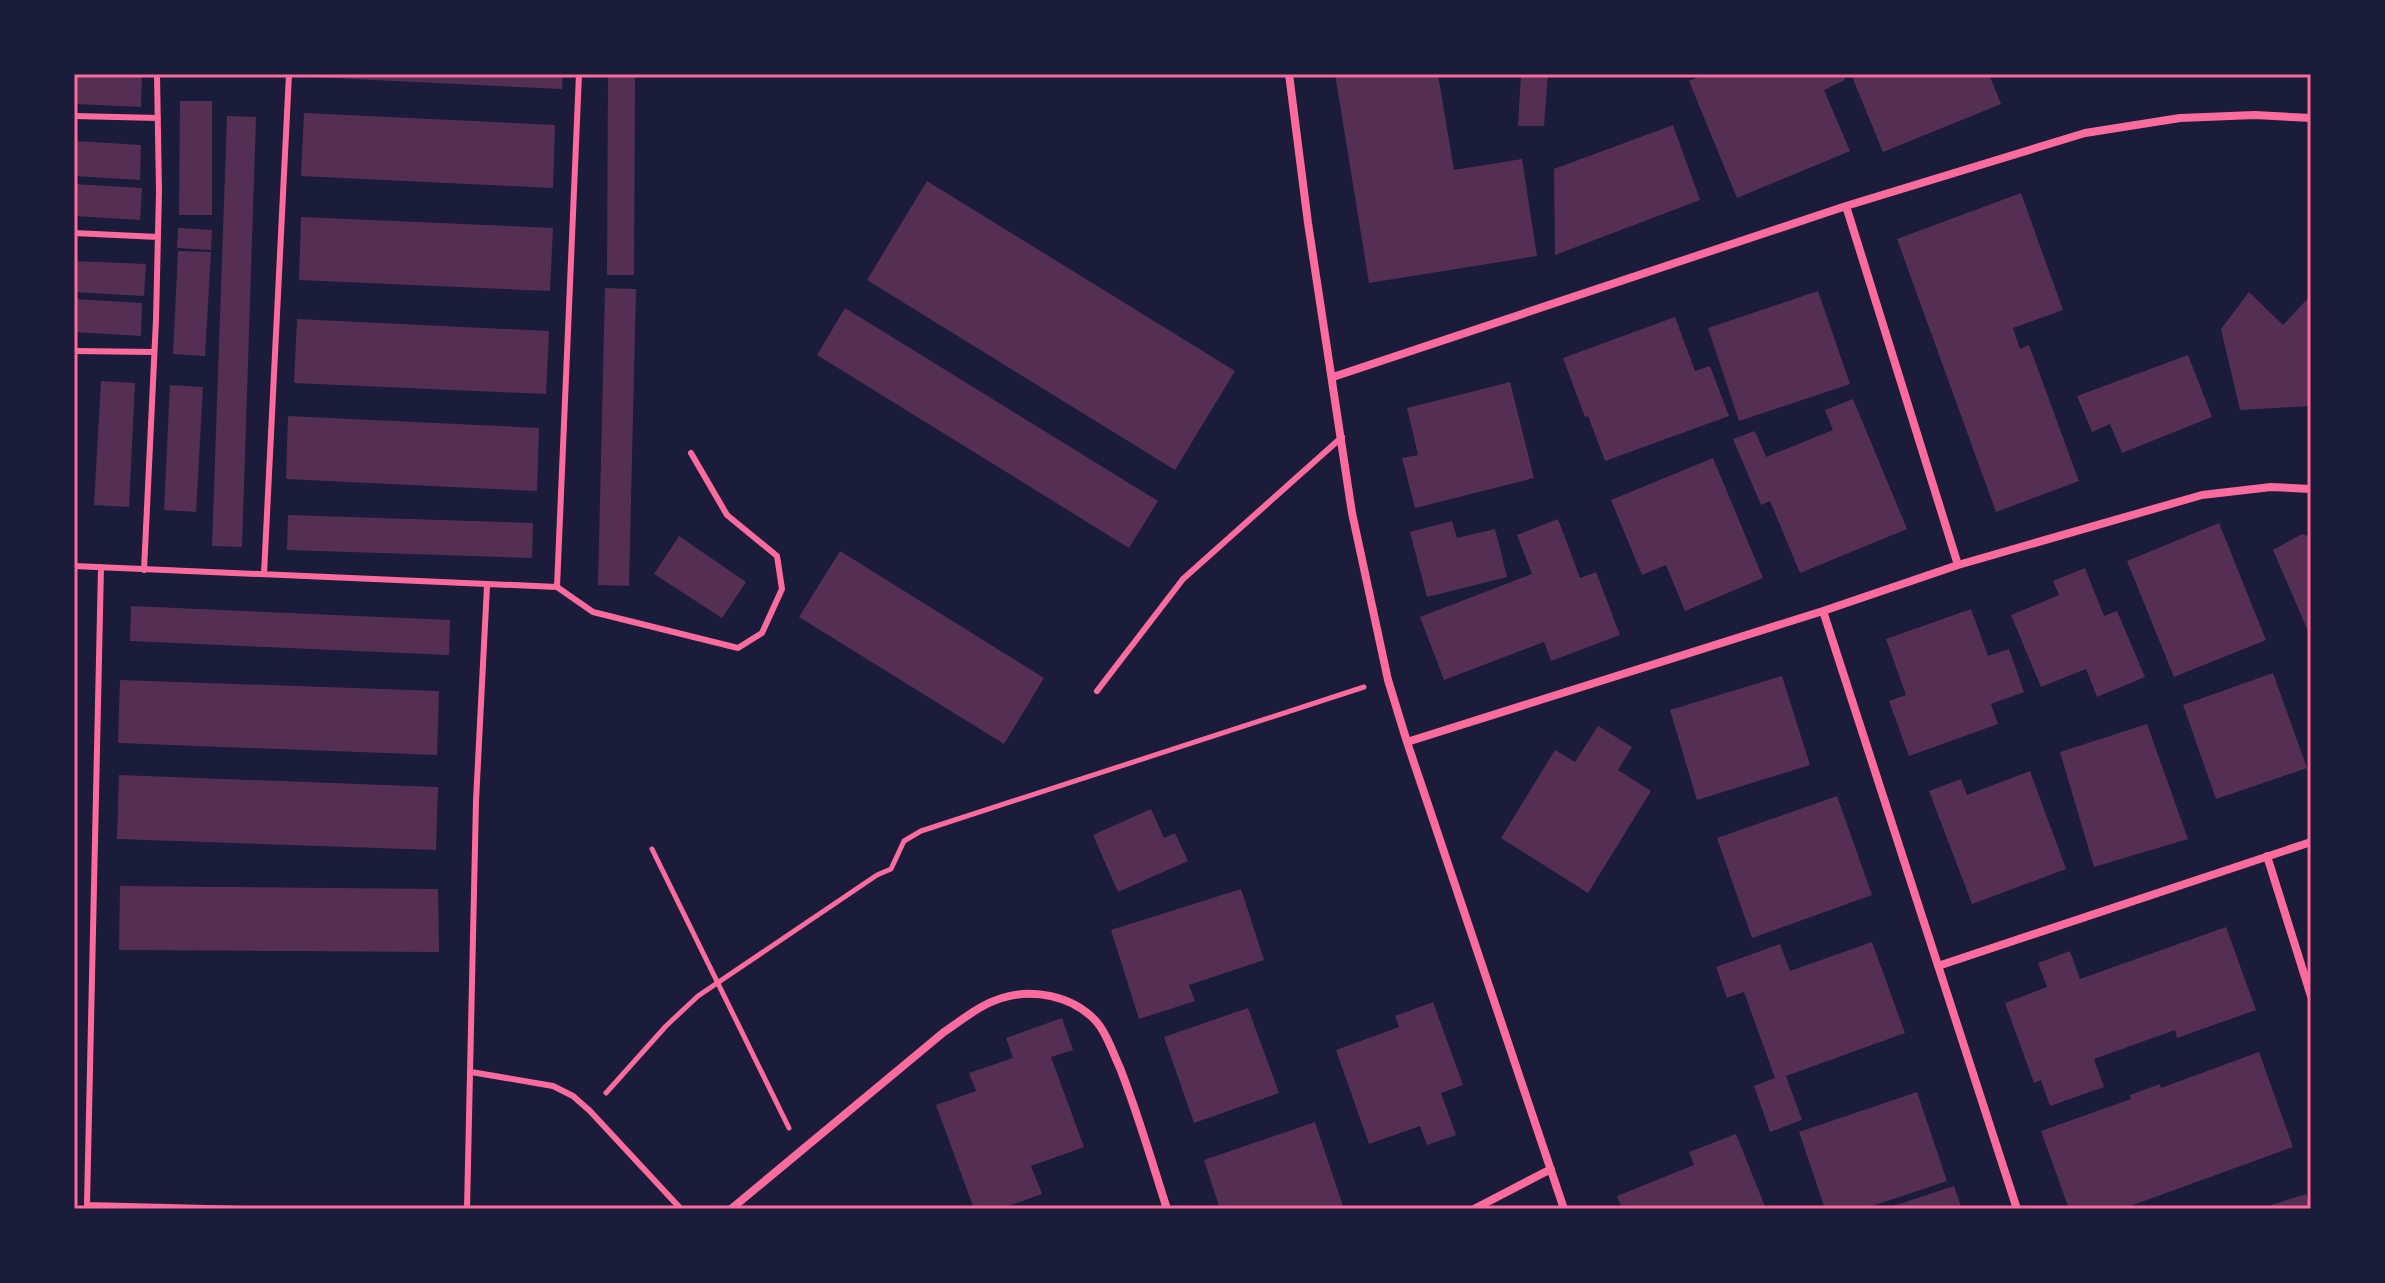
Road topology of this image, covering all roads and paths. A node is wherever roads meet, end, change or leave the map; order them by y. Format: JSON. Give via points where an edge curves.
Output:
{"nodes":[{"id":1,"x":157,"y":74,"type":"edge"},
{"id":2,"x":289,"y":74,"type":"edge"},
{"id":3,"x":579,"y":74,"type":"edge"},
{"id":4,"x":1289,"y":74,"type":"edge"},
{"id":5,"x":74,"y":116,"type":"edge"},
{"id":6,"x":158,"y":118,"type":"junction"},
{"id":7,"x":2311,"y":118,"type":"edge"},
{"id":8,"x":1846,"y":206,"type":"junction"},
{"id":9,"x":74,"y":233,"type":"edge"},
{"id":10,"x":158,"y":237,"type":"junction"},
{"id":11,"x":74,"y":351,"type":"edge"},
{"id":12,"x":154,"y":352,"type":"junction"},
{"id":13,"x":1333,"y":377,"type":"junction"},
{"id":14,"x":1342,"y":437,"type":"junction"},
{"id":15,"x":691,"y":453,"type":"dead end"},
{"id":16,"x":2311,"y":489,"type":"edge"},
{"id":17,"x":1958,"y":565,"type":"junction"},
{"id":18,"x":74,"y":566,"type":"edge"},
{"id":19,"x":101,"y":567,"type":"junction"},
{"id":20,"x":144,"y":570,"type":"junction"},
{"id":21,"x":264,"y":574,"type":"junction"},
{"id":22,"x":487,"y":586,"type":"junction"},
{"id":23,"x":557,"y":587,"type":"junction"},
{"id":24,"x":1823,"y":611,"type":"junction"},
{"id":25,"x":1388,"y":680,"type":"junction"},
{"id":26,"x":1097,"y":691,"type":"dead end"},
{"id":27,"x":1407,"y":742,"type":"junction"},
{"id":28,"x":2311,"y":842,"type":"edge"},
{"id":29,"x":652,"y":849,"type":"dead end"},
{"id":30,"x":2267,"y":856,"type":"junction"},
{"id":31,"x":1938,"y":966,"type":"junction"},
{"id":32,"x":717,"y":984,"type":"junction"},
{"id":33,"x":2311,"y":996,"type":"edge"},
{"id":34,"x":471,"y":1072,"type":"junction"},
{"id":35,"x":590,"y":1111,"type":"junction"},
{"id":36,"x":800,"y":1151,"type":"junction"},
{"id":37,"x":1551,"y":1169,"type":"junction"},
{"id":38,"x":247,"y":1209,"type":"edge"},
{"id":39,"x":467,"y":1209,"type":"edge"},
{"id":40,"x":681,"y":1209,"type":"edge"},
{"id":41,"x":731,"y":1209,"type":"edge"},
{"id":42,"x":1167,"y":1209,"type":"edge"},
{"id":43,"x":1474,"y":1209,"type":"edge"},
{"id":44,"x":1564,"y":1209,"type":"edge"},
{"id":45,"x":2017,"y":1209,"type":"edge"}],
"edges":[{"from":1,"to":6,"type":"lane"},
{"from":2,"to":21,"type":"lane"},
{"from":3,"to":23,"type":"lane"},
{"from":4,"to":13,"type":"street"},
{"from":5,"to":6,"type":"lane"},
{"from":6,"to":10,"type":"lane"},
{"from":7,"to":8,"type":"street","via":[[2180,118],[2085,133]]},
{"from":8,"to":13,"type":"street"},
{"from":8,"to":17,"type":"street"},
{"from":9,"to":10,"type":"lane"},
{"from":10,"to":12,"type":"lane"},
{"from":11,"to":12,"type":"lane"},
{"from":12,"to":20,"type":"lane"},
{"from":13,"to":14,"type":"street"},
{"from":14,"to":25,"type":"street","via":[[1352,513]]},
{"from":14,"to":26,"type":"lane","via":[[1183,579]]},
{"from":15,"to":23,"type":"lane","via":[[727,515],[777,556],[782,589],[762,633],[738,648],[593,612]]},
{"from":16,"to":17,"type":"street","via":[[2271,487],[2202,495]]},
{"from":17,"to":24,"type":"street"},
{"from":18,"to":19,"type":"lane"},
{"from":19,"to":20,"type":"lane"},
{"from":19,"to":38,"type":"lane","via":[[87,1205]]},
{"from":20,"to":21,"type":"lane"},
{"from":21,"to":22,"type":"lane"},
{"from":22,"to":23,"type":"lane"},
{"from":22,"to":34,"type":"lane"},
{"from":24,"to":27,"type":"street"},
{"from":24,"to":31,"type":"street"},
{"from":25,"to":27,"type":"street"},
{"from":25,"to":32,"type":"path","via":[[921,831],[904,841],[891,869]]},
{"from":27,"to":37,"type":"street"},
{"from":28,"to":30,"type":"street"},
{"from":29,"to":32,"type":"path"},
{"from":30,"to":31,"type":"street"},
{"from":30,"to":33,"type":"street"},
{"from":31,"to":45,"type":"street"},
{"from":32,"to":35,"type":"path","via":[[666,1026]]},
{"from":32,"to":36,"type":"path"},
{"from":34,"to":35,"type":"lane","via":[[553,1086]]},
{"from":34,"to":39,"type":"lane"},
{"from":35,"to":40,"type":"lane"},
{"from":36,"to":41,"type":"street"},
{"from":36,"to":42,"type":"street","via":[[978,1010],[1002,998],[1049,995],[1096,1020],[1112,1049]]},
{"from":37,"to":43,"type":"street"},
{"from":37,"to":44,"type":"street"}]}
